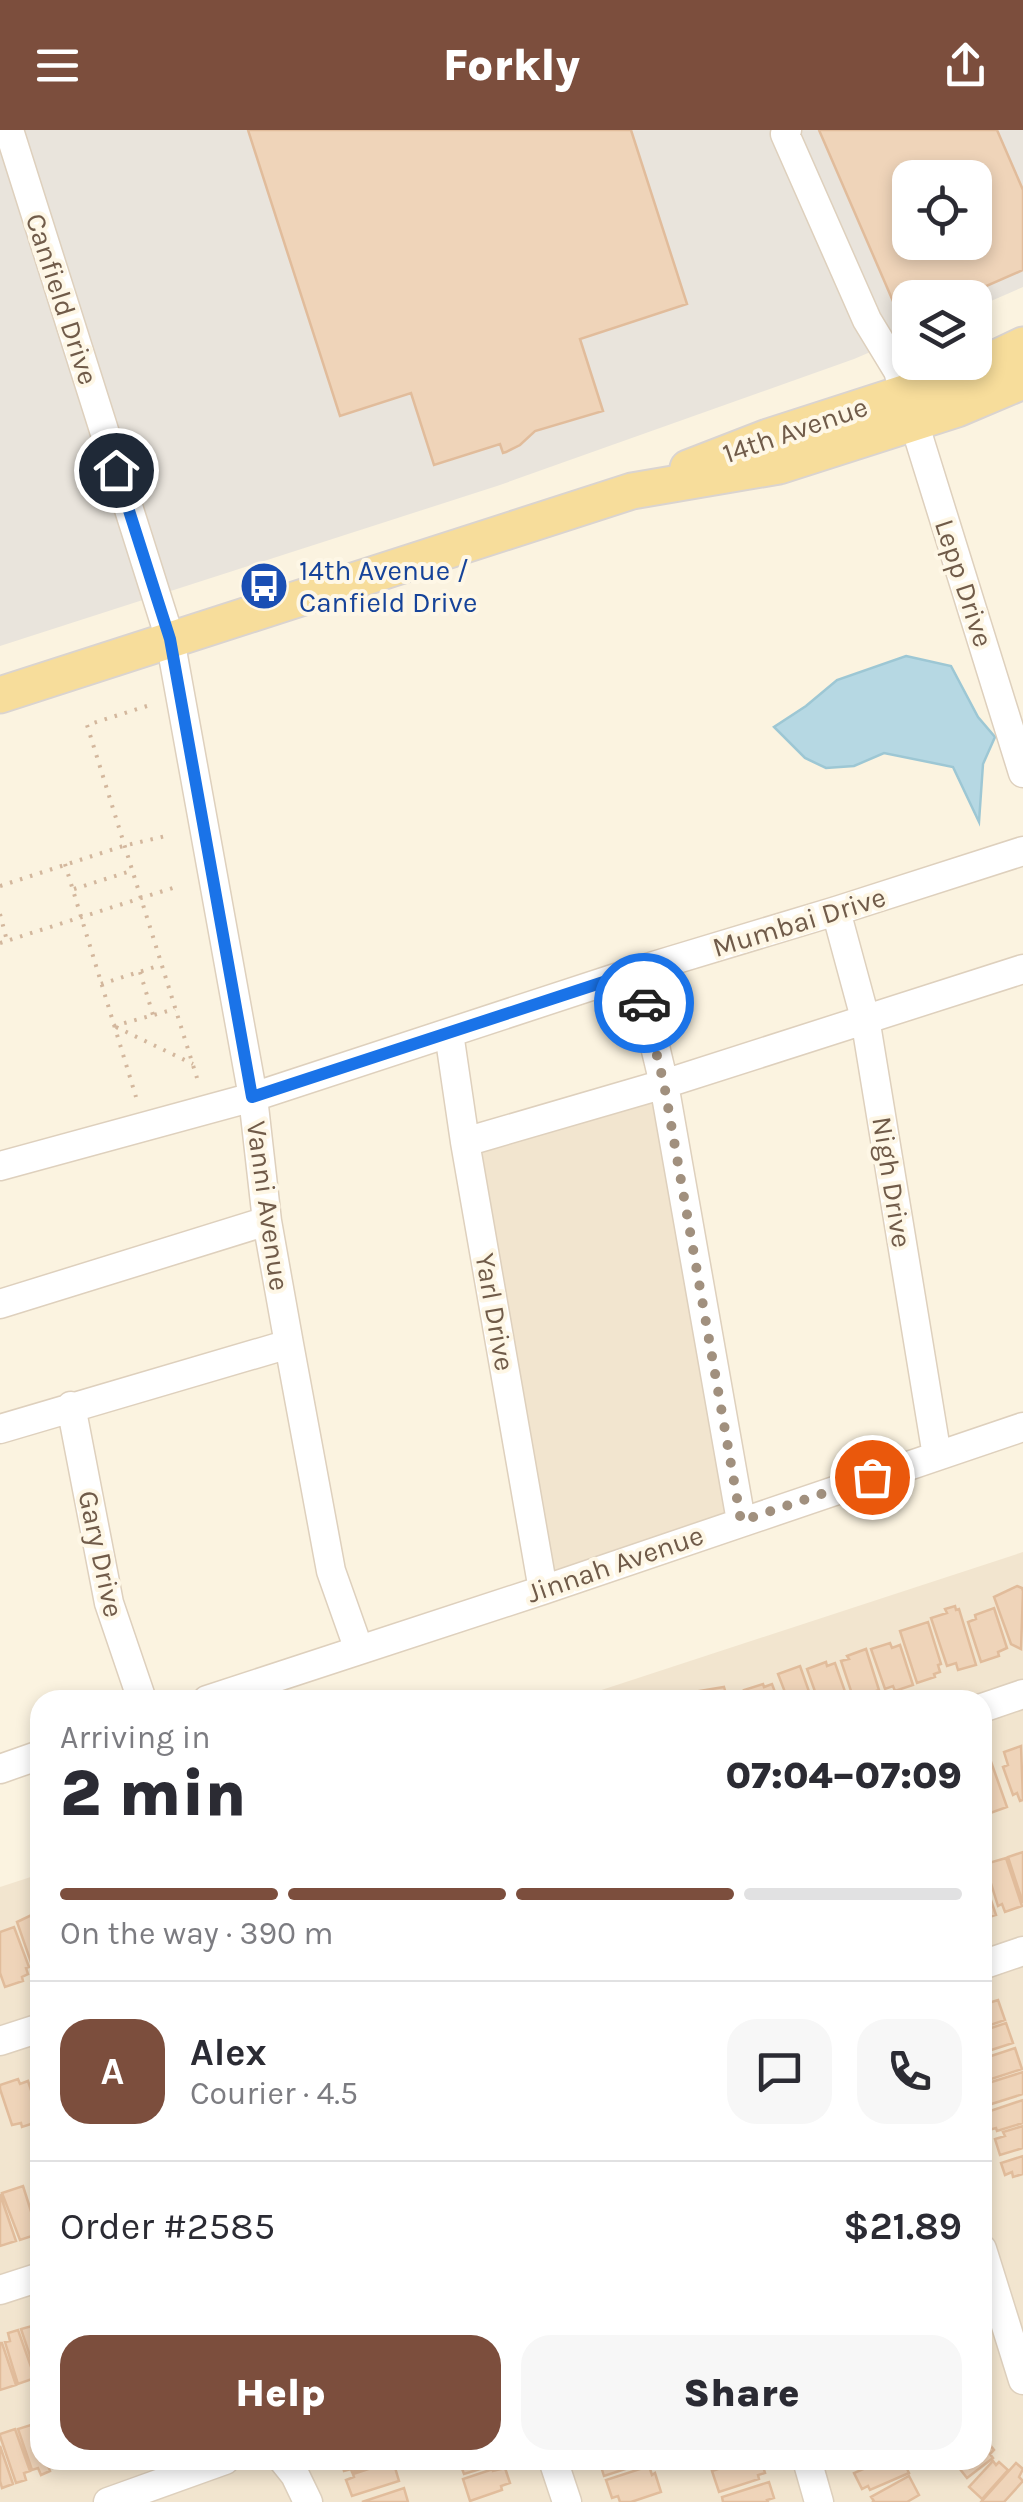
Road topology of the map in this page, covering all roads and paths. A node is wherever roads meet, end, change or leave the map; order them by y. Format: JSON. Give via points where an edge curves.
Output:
{"nodes":[{"id":1,"x":9,"y":130,"type":"edge"},
{"id":2,"x":787,"y":130,"type":"edge"},
{"id":3,"x":1023,"y":345,"type":"edge"},
{"id":4,"x":1023,"y":381,"type":"edge"},
{"id":5,"x":910,"y":408,"type":"junction"},
{"id":6,"x":170,"y":639,"type":"junction"},
{"id":7,"x":0,"y":695,"type":"edge"},
{"id":8,"x":146,"y":706,"type":"dead end"},
{"id":9,"x":1023,"y":774,"type":"edge"},
{"id":10,"x":170,"y":835,"type":"dead end"},
{"id":11,"x":123,"y":846,"type":"junction"},
{"id":12,"x":1023,"y":851,"type":"edge"},
{"id":13,"x":65,"y":864,"type":"junction"},
{"id":14,"x":131,"y":870,"type":"junction"},
{"id":15,"x":0,"y":886,"type":"edge"},
{"id":16,"x":180,"y":886,"type":"dead end"},
{"id":17,"x":72,"y":889,"type":"junction"},
{"id":18,"x":140,"y":899,"type":"junction"},
{"id":19,"x":836,"y":911,"type":"junction"},
{"id":20,"x":0,"y":914,"type":"edge"},
{"id":21,"x":81,"y":918,"type":"junction"},
{"id":22,"x":7,"y":941,"type":"junction"},
{"id":23,"x":0,"y":943,"type":"edge"},
{"id":24,"x":161,"y":965,"type":"junction"},
{"id":25,"x":1023,"y":969,"type":"edge"},
{"id":26,"x":637,"y":971,"type":"junction"},
{"id":27,"x":140,"y":972,"type":"junction"},
{"id":28,"x":101,"y":984,"type":"junction"},
{"id":29,"x":175,"y":1009,"type":"junction"},
{"id":30,"x":153,"y":1015,"type":"junction"},
{"id":31,"x":865,"y":1018,"type":"junction"},
{"id":32,"x":114,"y":1026,"type":"junction"},
{"id":33,"x":449,"y":1034,"type":"junction"},
{"id":34,"x":193,"y":1064,"type":"junction"},
{"id":35,"x":197,"y":1078,"type":"dead end"},
{"id":36,"x":664,"y":1084,"type":"junction"},
{"id":37,"x":136,"y":1097,"type":"dead end"},
{"id":38,"x":252,"y":1097,"type":"junction"},
{"id":39,"x":465,"y":1142,"type":"junction"},
{"id":40,"x":0,"y":1166,"type":"edge"},
{"id":41,"x":267,"y":1221,"type":"junction"},
{"id":42,"x":0,"y":1304,"type":"edge"},
{"id":43,"x":288,"y":1344,"type":"junction"},
{"id":44,"x":72,"y":1406,"type":"junction"},
{"id":45,"x":1023,"y":1427,"type":"edge"},
{"id":46,"x":0,"y":1429,"type":"edge"},
{"id":47,"x":937,"y":1456,"type":"junction"},
{"id":48,"x":741,"y":1521,"type":"junction"},
{"id":49,"x":543,"y":1590,"type":"junction"},
{"id":50,"x":360,"y":1650,"type":"junction"},
{"id":51,"x":138,"y":1690,"type":"edge"},
{"id":52,"x":238,"y":1690,"type":"edge"},
{"id":53,"x":1023,"y":1694,"type":"edge"},
{"id":54,"x":992,"y":1705,"type":"edge"},
{"id":55,"x":30,"y":1758,"type":"edge"},
{"id":56,"x":0,"y":1768,"type":"edge"},
{"id":57,"x":1023,"y":1951,"type":"edge"},
{"id":58,"x":992,"y":1962,"type":"edge"},
{"id":59,"x":30,"y":2031,"type":"edge"},
{"id":60,"x":0,"y":2041,"type":"edge"},
{"id":61,"x":30,"y":2280,"type":"edge"},
{"id":62,"x":992,"y":2282,"type":"edge"},
{"id":63,"x":0,"y":2290,"type":"edge"},
{"id":64,"x":1023,"y":2380,"type":"edge"},
{"id":65,"x":197,"y":2470,"type":"edge"},
{"id":66,"x":291,"y":2470,"type":"edge"},
{"id":67,"x":557,"y":2470,"type":"edge"},
{"id":68,"x":810,"y":2470,"type":"edge"},
{"id":69,"x":108,"y":2502,"type":"edge"},
{"id":70,"x":308,"y":2502,"type":"edge"},
{"id":71,"x":568,"y":2502,"type":"edge"},
{"id":72,"x":819,"y":2502,"type":"edge"}],
"edges":[{"from":1,"to":6,"type":"street","name":"Canfield Drive"},
{"from":2,"to":5,"type":"street","name":"Lepp Drive"},
{"from":3,"to":5,"type":"main road","name":"14th Avenue"},
{"from":4,"to":5,"type":"main road","name":"14th Avenue","via":[[984,399]]},
{"from":5,"to":6,"type":"main road","name":"14th Avenue","via":[[766,470],[643,488]]},
{"from":5,"to":9,"type":"street","name":"Lepp Drive"},
{"from":6,"to":7,"type":"main road","name":"14th Avenue"},
{"from":6,"to":38,"type":"street","name":"Vanni Avenue"},
{"from":8,"to":11,"type":"path","via":[[87,725]]},
{"from":10,"to":11,"type":"path"},
{"from":11,"to":13,"type":"path"},
{"from":11,"to":14,"type":"path"},
{"from":12,"to":19,"type":"street","name":"Mumbai Drive"},
{"from":13,"to":15,"type":"path"},
{"from":13,"to":17,"type":"path"},
{"from":14,"to":17,"type":"path"},
{"from":14,"to":18,"type":"path"},
{"from":16,"to":18,"type":"path"},
{"from":17,"to":21,"type":"path"},
{"from":18,"to":21,"type":"path"},
{"from":18,"to":24,"type":"path"},
{"from":19,"to":26,"type":"street","name":"Mumbai Drive"},
{"from":19,"to":31,"type":"street","name":"Nigh Drive"},
{"from":20,"to":22,"type":"path"},
{"from":21,"to":22,"type":"path"},
{"from":21,"to":28,"type":"path"},
{"from":22,"to":23,"type":"path"},
{"from":24,"to":27,"type":"path"},
{"from":24,"to":29,"type":"path"},
{"from":25,"to":31,"type":"street"},
{"from":26,"to":33,"type":"street","name":"Mumbai Drive"},
{"from":26,"to":36,"type":"street"},
{"from":27,"to":28,"type":"path"},
{"from":27,"to":30,"type":"path"},
{"from":28,"to":32,"type":"path"},
{"from":29,"to":30,"type":"path"},
{"from":29,"to":34,"type":"path"},
{"from":30,"to":32,"type":"path"},
{"from":31,"to":36,"type":"street"},
{"from":31,"to":47,"type":"street","name":"Nigh Drive"},
{"from":32,"to":34,"type":"path"},
{"from":32,"to":37,"type":"path"},
{"from":33,"to":38,"type":"street","name":"Mumbai Drive"},
{"from":33,"to":39,"type":"street","name":"Yarl Drive"},
{"from":34,"to":35,"type":"path"},
{"from":36,"to":39,"type":"street"},
{"from":36,"to":48,"type":"street"},
{"from":38,"to":40,"type":"street","name":"Mumbai Drive"},
{"from":38,"to":41,"type":"street","name":"Vanni Avenue"},
{"from":39,"to":49,"type":"street","name":"Yarl Drive"},
{"from":41,"to":42,"type":"street"},
{"from":41,"to":43,"type":"street","name":"Vanni Avenue"},
{"from":43,"to":44,"type":"street"},
{"from":43,"to":50,"type":"street","name":"Vanni Avenue","via":[[331,1571]]},
{"from":44,"to":46,"type":"street"},
{"from":44,"to":51,"type":"street","name":"Gary Drive","via":[[108,1603]]},
{"from":45,"to":47,"type":"street","name":"Jinnah Avenue"},
{"from":47,"to":48,"type":"street","name":"Jinnah Avenue"},
{"from":48,"to":49,"type":"street","name":"Jinnah Avenue"},
{"from":49,"to":50,"type":"street","name":"Jinnah Avenue"},
{"from":50,"to":52,"type":"street","name":"Jinnah Avenue"},
{"from":53,"to":54,"type":"street"},
{"from":55,"to":56,"type":"street"},
{"from":57,"to":58,"type":"street"},
{"from":59,"to":60,"type":"street"},
{"from":61,"to":63,"type":"street"},
{"from":62,"to":64,"type":"street"},
{"from":65,"to":69,"type":"street"},
{"from":66,"to":70,"type":"street"},
{"from":67,"to":71,"type":"street"},
{"from":68,"to":72,"type":"street"}]}
